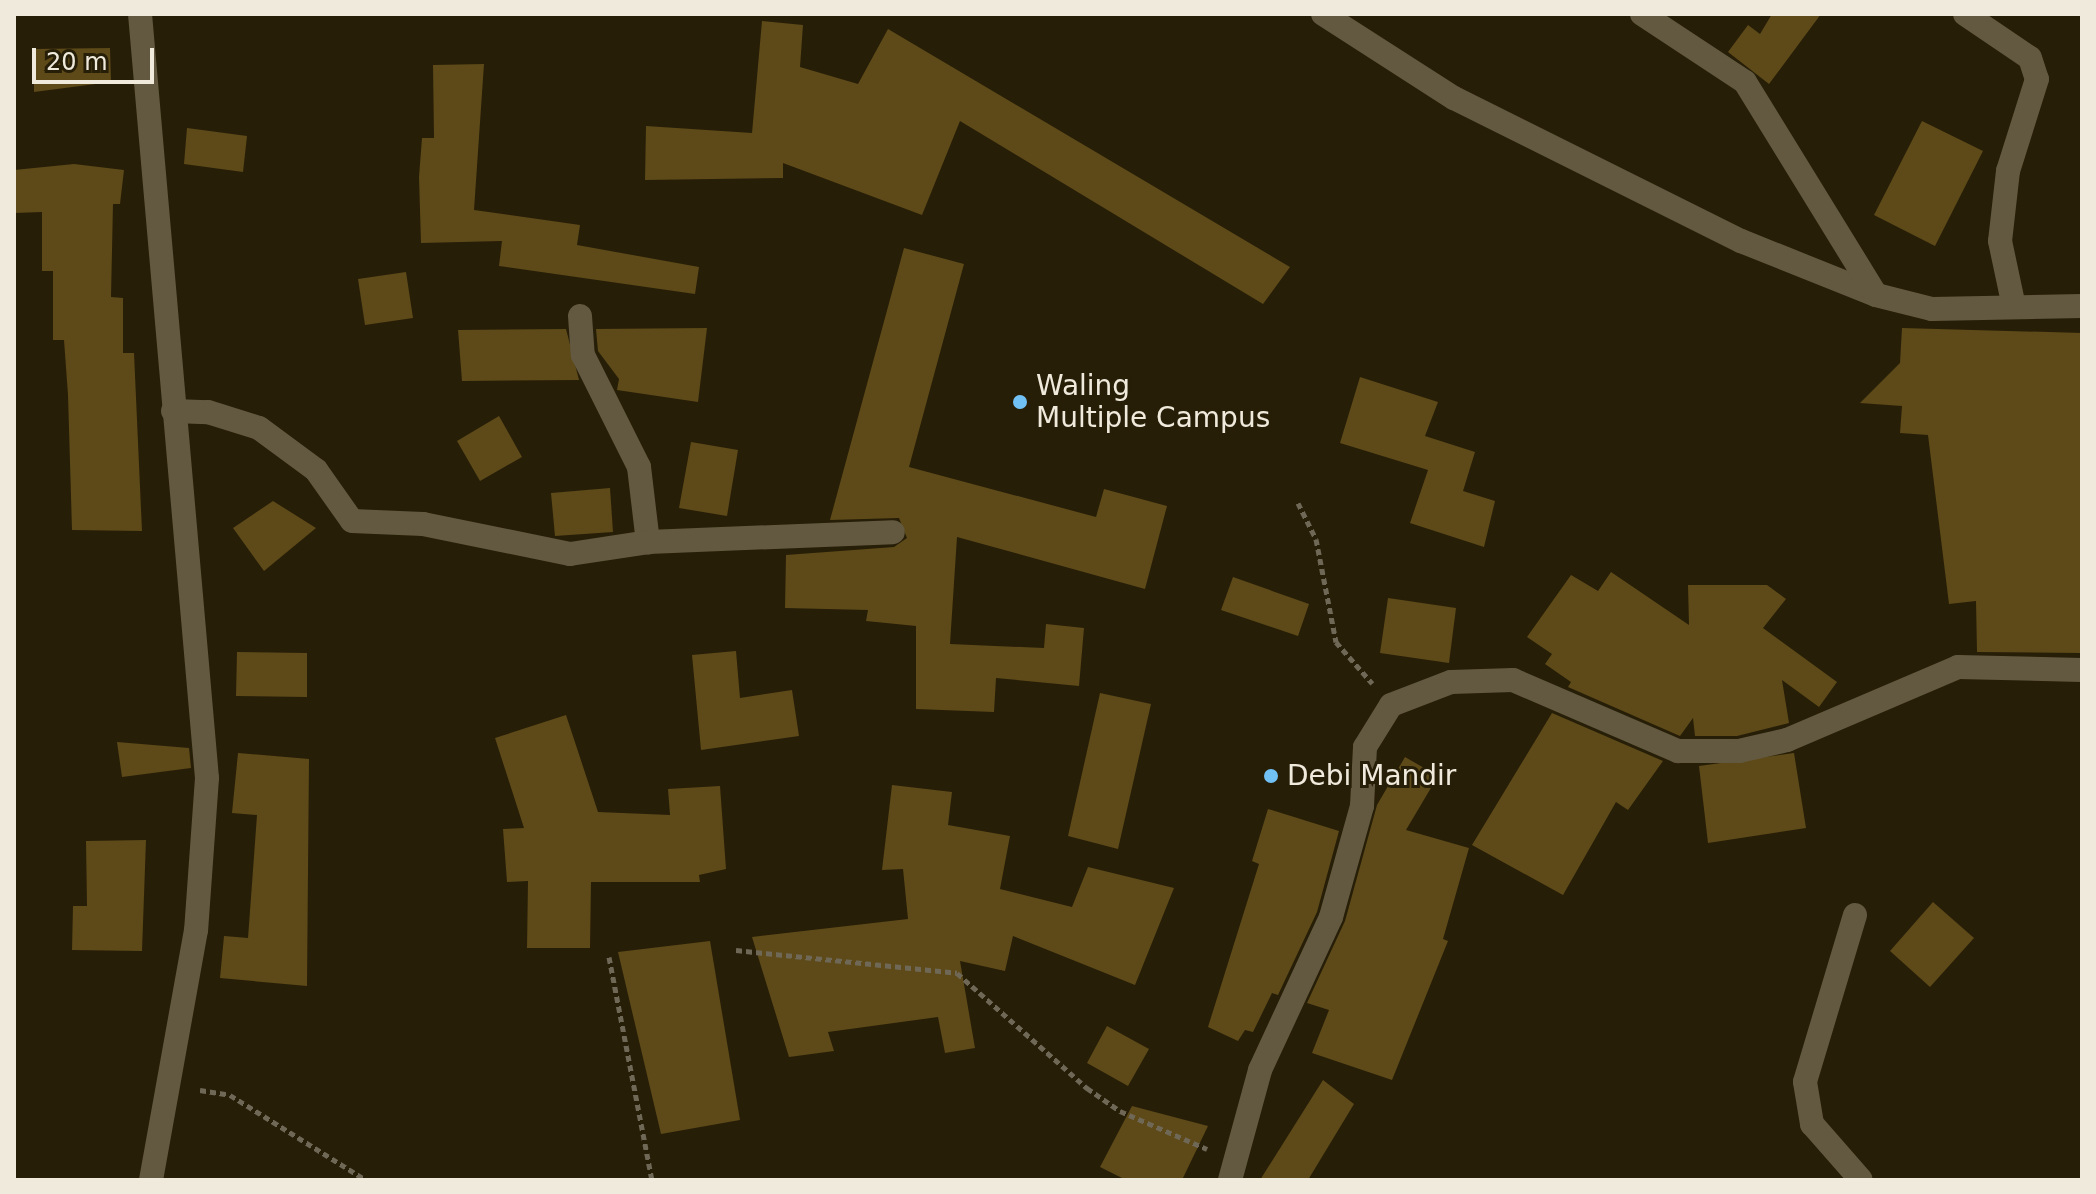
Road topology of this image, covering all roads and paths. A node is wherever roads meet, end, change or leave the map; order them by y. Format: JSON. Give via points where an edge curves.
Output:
{"nodes":[{"id":1,"x":140,"y":14,"type":"edge"},
{"id":2,"x":1323,"y":14,"type":"edge"},
{"id":3,"x":1642,"y":14,"type":"edge"},
{"id":4,"x":1965,"y":14,"type":"edge"},
{"id":5,"x":1876,"y":295,"type":"junction"},
{"id":6,"x":2082,"y":306,"type":"edge"},
{"id":7,"x":2014,"y":307,"type":"junction"},
{"id":8,"x":580,"y":316,"type":"dead end"},
{"id":9,"x":173,"y":411,"type":"junction"},
{"id":10,"x":1298,"y":503,"type":"dead end"},
{"id":11,"x":893,"y":532,"type":"dead end"},
{"id":12,"x":648,"y":542,"type":"junction"},
{"id":13,"x":2082,"y":670,"type":"edge"},
{"id":14,"x":1391,"y":705,"type":"junction"},
{"id":15,"x":1855,"y":915,"type":"dead end"},
{"id":16,"x":736,"y":950,"type":"dead end"},
{"id":17,"x":609,"y":957,"type":"dead end"},
{"id":18,"x":167,"y":1089,"type":"junction"},
{"id":19,"x":1232,"y":1170,"type":"edge"},
{"id":20,"x":151,"y":1180,"type":"edge"},
{"id":21,"x":366,"y":1180,"type":"edge"},
{"id":22,"x":652,"y":1180,"type":"edge"},
{"id":23,"x":1861,"y":1180,"type":"edge"}],
"edges":[{"from":1,"to":9,"type":"street"},
{"from":2,"to":5,"type":"street","via":[[1454,98],[1741,241]]},
{"from":3,"to":5,"type":"street","via":[[1745,82]]},
{"from":4,"to":7,"type":"street","via":[[2030,58],[2037,79],[2008,171],[2000,241]]},
{"from":5,"to":7,"type":"street","via":[[1932,309]]},
{"from":6,"to":7,"type":"street"},
{"from":8,"to":12,"type":"street","via":[[583,355],[639,467]]},
{"from":9,"to":12,"type":"street","via":[[208,412],[259,428],[316,470],[352,521],[423,524],[570,554]]},
{"from":9,"to":18,"type":"street","via":[[207,778],[196,930]]},
{"from":10,"to":14,"type":"path","via":[[1316,539],[1336,642]]},
{"from":11,"to":12,"type":"street"},
{"from":13,"to":14,"type":"street","via":[[1958,667],[1787,740],[1739,751],[1678,751],[1513,680],[1451,682]]},
{"from":14,"to":19,"type":"street","via":[[1365,747],[1362,806],[1331,917],[1260,1070]]},
{"from":15,"to":23,"type":"street","via":[[1805,1082],[1812,1124]]},
{"from":16,"to":19,"type":"path","via":[[957,973],[1120,1111]]},
{"from":17,"to":22,"type":"path"},
{"from":18,"to":20,"type":"street"},
{"from":18,"to":21,"type":"path","via":[[230,1095]]}]}
